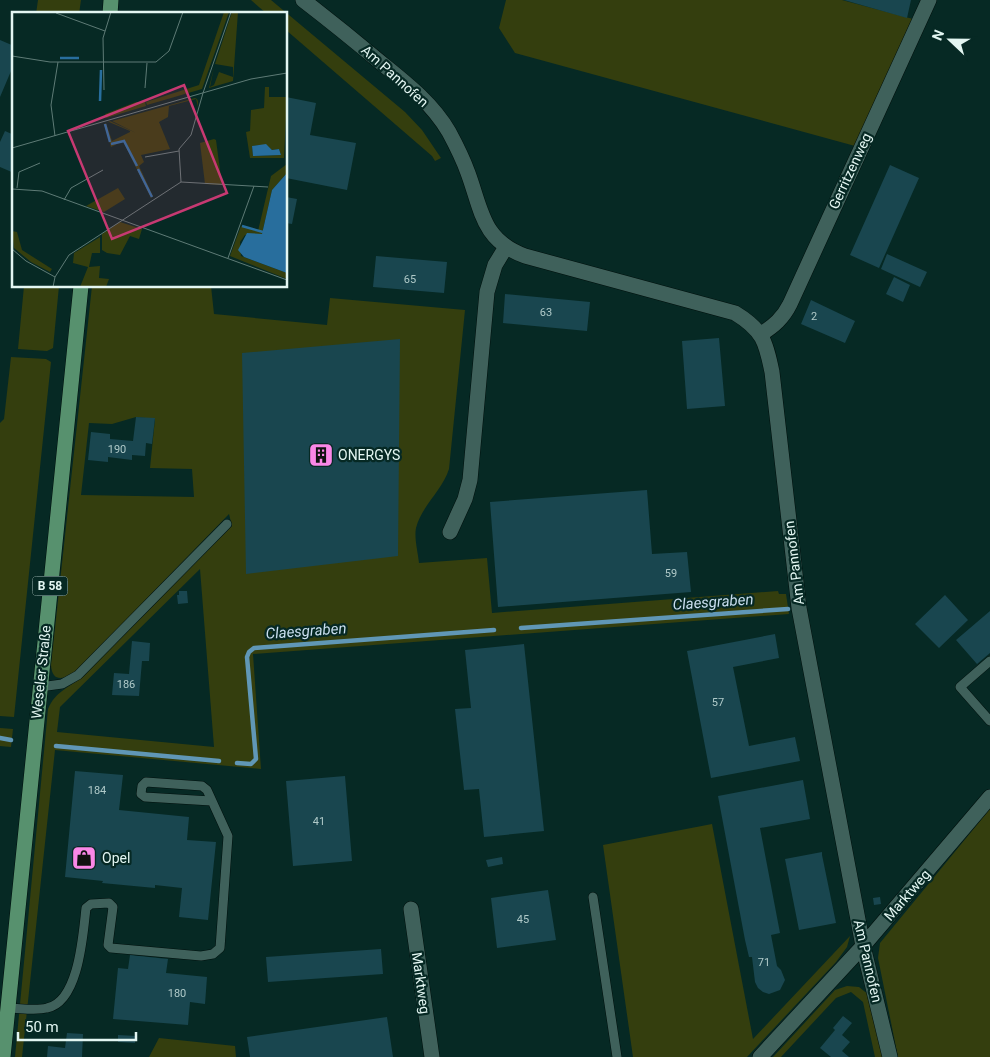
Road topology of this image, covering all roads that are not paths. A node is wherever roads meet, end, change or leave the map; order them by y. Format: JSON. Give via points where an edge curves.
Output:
{"nodes":[{"id":1,"x":303,"y":0,"type":"edge"},
{"id":2,"x":929,"y":0,"type":"edge"},
{"id":3,"x":506,"y":247,"type":"junction"},
{"id":4,"x":81,"y":288,"type":"edge"},
{"id":5,"x":761,"y":334,"type":"junction"},
{"id":6,"x":227,"y":524,"type":"dead end"},
{"id":7,"x":450,"y":532,"type":"dead end"},
{"id":8,"x":990,"y":661,"type":"edge"},
{"id":9,"x":40,"y":687,"type":"junction"},
{"id":10,"x":990,"y":721,"type":"edge"},
{"id":11,"x":990,"y":798,"type":"edge"},
{"id":12,"x":211,"y":801,"type":"junction"},
{"id":13,"x":593,"y":897,"type":"dead end"},
{"id":14,"x":411,"y":909,"type":"dead end"},
{"id":15,"x":863,"y":946,"type":"junction"},
{"id":16,"x":8,"y":1008,"type":"junction"},
{"id":17,"x":2,"y":1053,"type":"edge"},
{"id":18,"x":432,"y":1057,"type":"edge"},
{"id":19,"x":617,"y":1057,"type":"edge"},
{"id":20,"x":760,"y":1057,"type":"edge"},
{"id":21,"x":890,"y":1057,"type":"edge"}],
"edges":[{"from":1,"to":3,"type":"street","name":"Am Pannofen","via":[[423,98],[449,132],[459,152],[487,228]]},
{"from":2,"to":5,"type":"street","name":"Gerritzenweg","via":[[786,312],[774,326]]},
{"from":3,"to":5,"type":"street","name":"Am Pannofen","via":[[525,256],[735,313],[748,320]]},
{"from":3,"to":7,"type":"street","via":[[495,265],[487,292],[470,480]]},
{"from":4,"to":9,"type":"main road","name":"Weseler Straße","number":"B 58"},
{"from":5,"to":15,"type":"street","name":"Am Pannofen","via":[[772,372],[799,608]]},
{"from":6,"to":9,"type":"lane","via":[[78,675],[62,684]]},
{"from":8,"to":10,"type":"lane","via":[[960,687]]},
{"from":9,"to":16,"type":"main road","name":"Weseler Straße","number":"B 58"},
{"from":11,"to":15,"type":"street","name":"Marktweg"},
{"from":12,"to":12,"type":"lane","via":[[202,786],[146,782],[142,786],[141,794],[146,797]]},
{"from":12,"to":16,"type":"lane","via":[[228,836],[220,948],[213,954],[201,956],[111,948],[108,945],[113,907],[90,904],[86,908],[80,959],[64,997],[47,1008]]},
{"from":13,"to":19,"type":"lane"},
{"from":14,"to":18,"type":"street","name":"Marktweg"},
{"from":15,"to":20,"type":"street","name":"Marktweg"},
{"from":15,"to":21,"type":"street","name":"Am Pannofen"},
{"from":16,"to":17,"type":"main road","name":"Weseler Straße","number":"B 58"}]}
